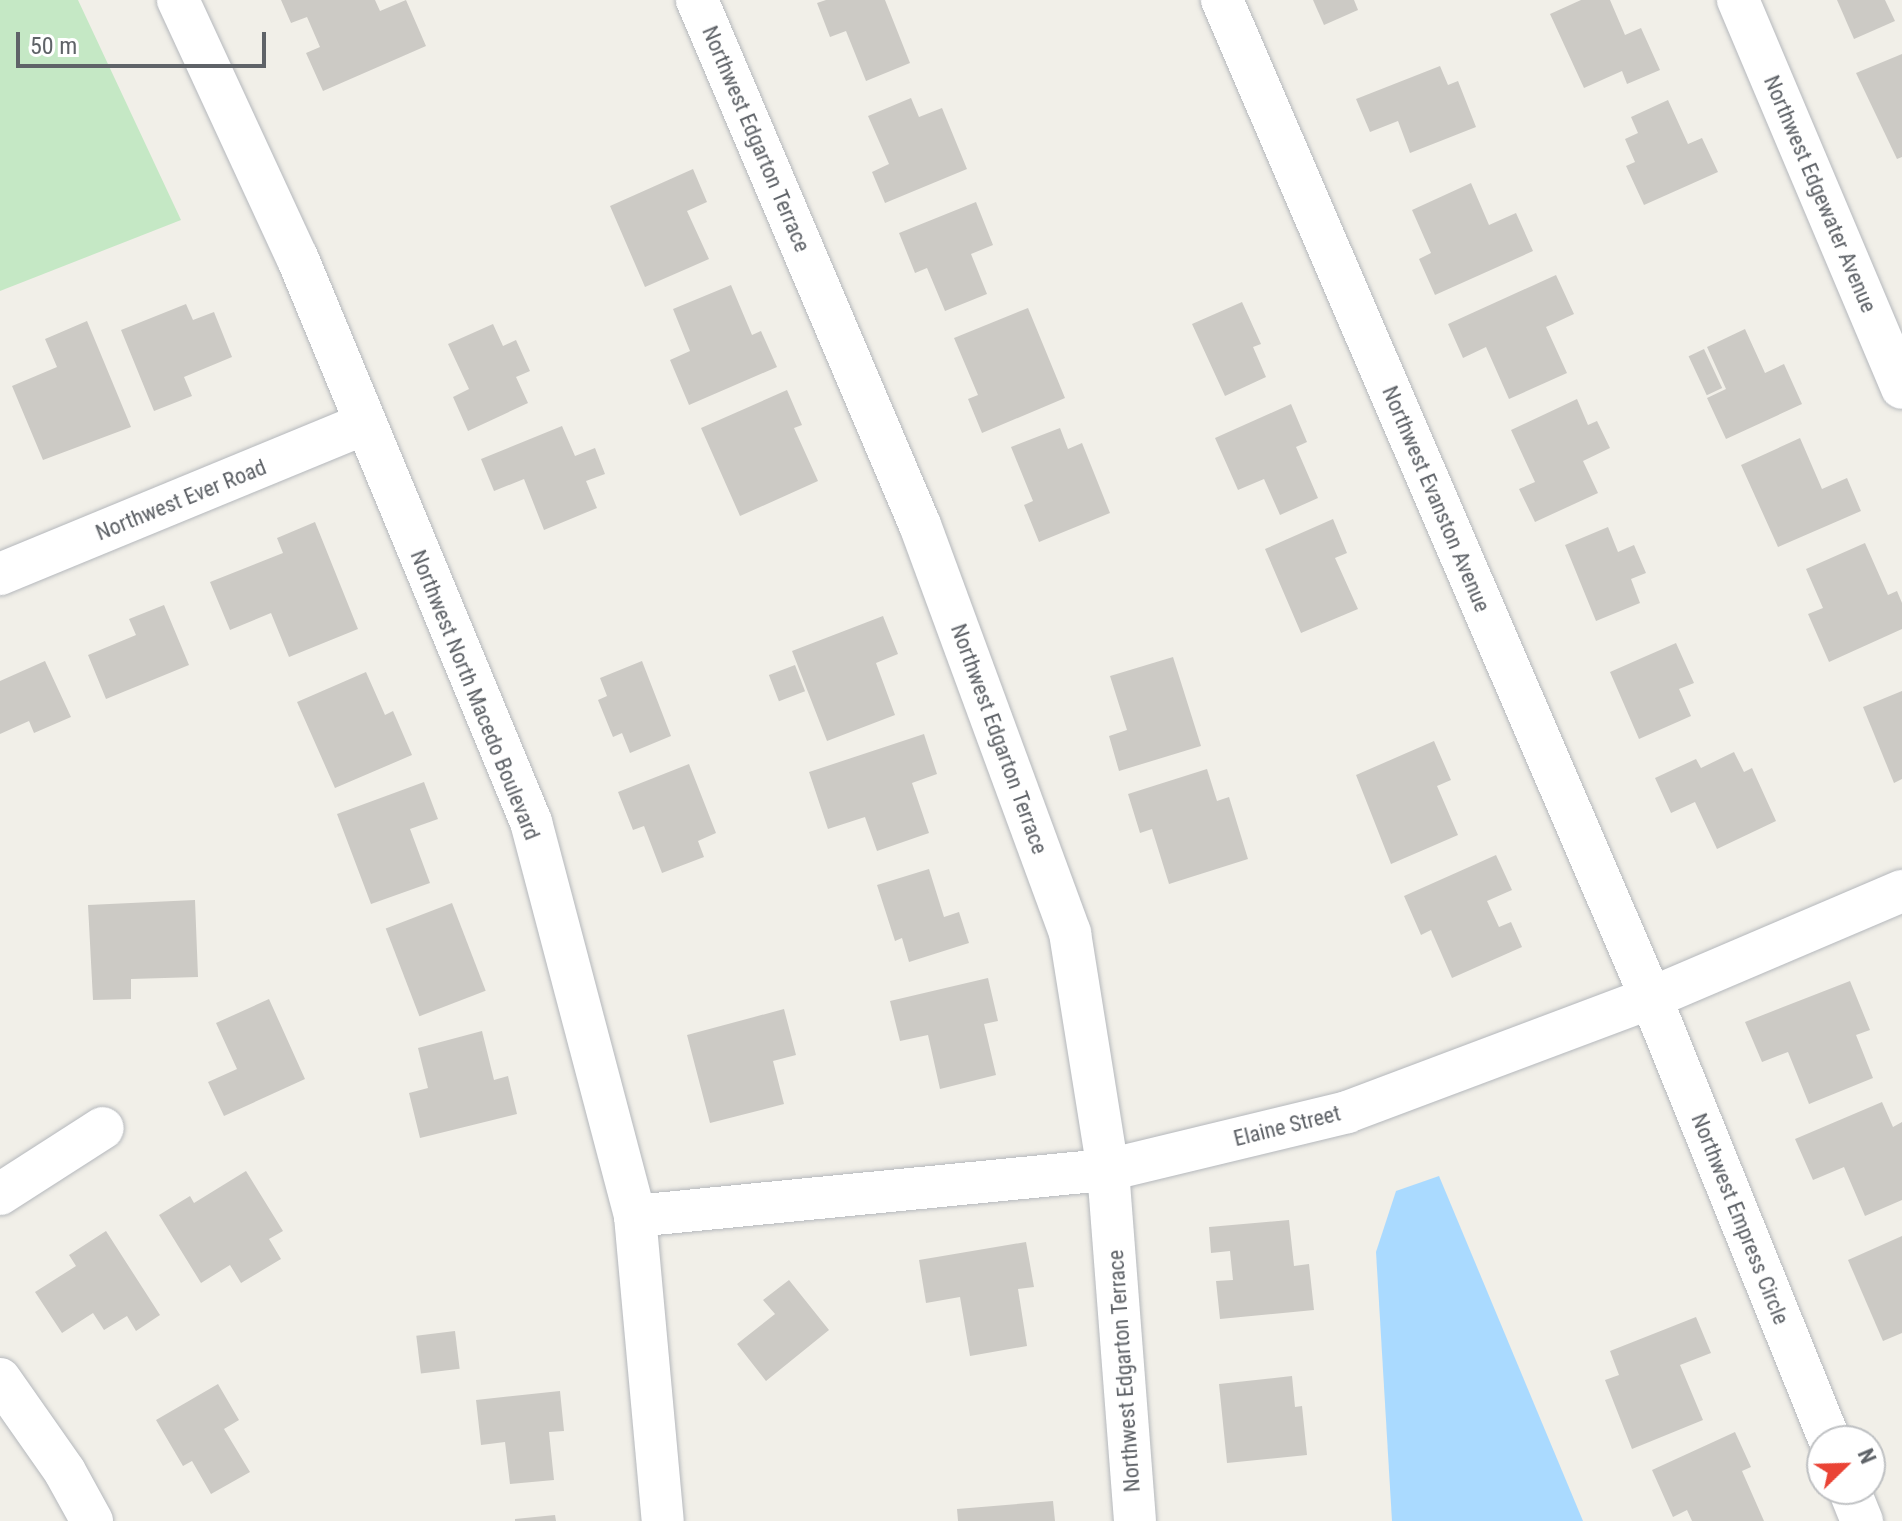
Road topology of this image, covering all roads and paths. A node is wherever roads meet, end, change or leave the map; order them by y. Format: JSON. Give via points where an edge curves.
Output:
{"nodes":[{"id":1,"x":178,"y":0,"type":"edge"},
{"id":2,"x":697,"y":0,"type":"edge"},
{"id":3,"x":1222,"y":0,"type":"edge"},
{"id":4,"x":1738,"y":0,"type":"edge"},
{"id":5,"x":1902,"y":388,"type":"edge"},
{"id":6,"x":362,"y":425,"type":"junction"},
{"id":7,"x":0,"y":574,"type":"edge"},
{"id":8,"x":1902,"y":891,"type":"edge"},
{"id":9,"x":1651,"y":998,"type":"junction"},
{"id":10,"x":103,"y":1128,"type":"dead end"},
{"id":11,"x":1108,"y":1170,"type":"junction"},
{"id":12,"x":0,"y":1194,"type":"edge"},
{"id":13,"x":635,"y":1216,"type":"junction"},
{"id":14,"x":0,"y":1379,"type":"edge"},
{"id":15,"x":1824,"y":1425,"type":"edge"},
{"id":16,"x":92,"y":1521,"type":"edge"},
{"id":17,"x":663,"y":1521,"type":"edge"},
{"id":18,"x":1135,"y":1521,"type":"edge"}],
"edges":[{"from":1,"to":6,"type":"street","name":"Northwest North Macedo Boulevard","via":[[297,257]]},
{"from":2,"to":11,"type":"street","name":"Northwest Edgarton Terrace","via":[[920,525],[1070,933]]},
{"from":3,"to":9,"type":"street","name":"Northwest Evanston Avenue"},
{"from":4,"to":5,"type":"street","name":"Northwest Edgewater Avenue"},
{"from":6,"to":7,"type":"street","name":"Northwest Ever Road"},
{"from":6,"to":13,"type":"street","name":"Northwest North Macedo Boulevard","via":[[531,822]]},
{"from":8,"to":9,"type":"street","name":"Elaine Street"},
{"from":9,"to":11,"type":"street","name":"Elaine Street","via":[[1347,1112]]},
{"from":9,"to":15,"type":"street","name":"Northwest Empress Circle"},
{"from":10,"to":12,"type":"street"},
{"from":11,"to":13,"type":"street","name":"Elaine Street"},
{"from":11,"to":18,"type":"street","name":"Northwest Edgarton Terrace"},
{"from":13,"to":17,"type":"street","name":"Northwest North Macedo Boulevard"},
{"from":14,"to":16,"type":"street"}]}
